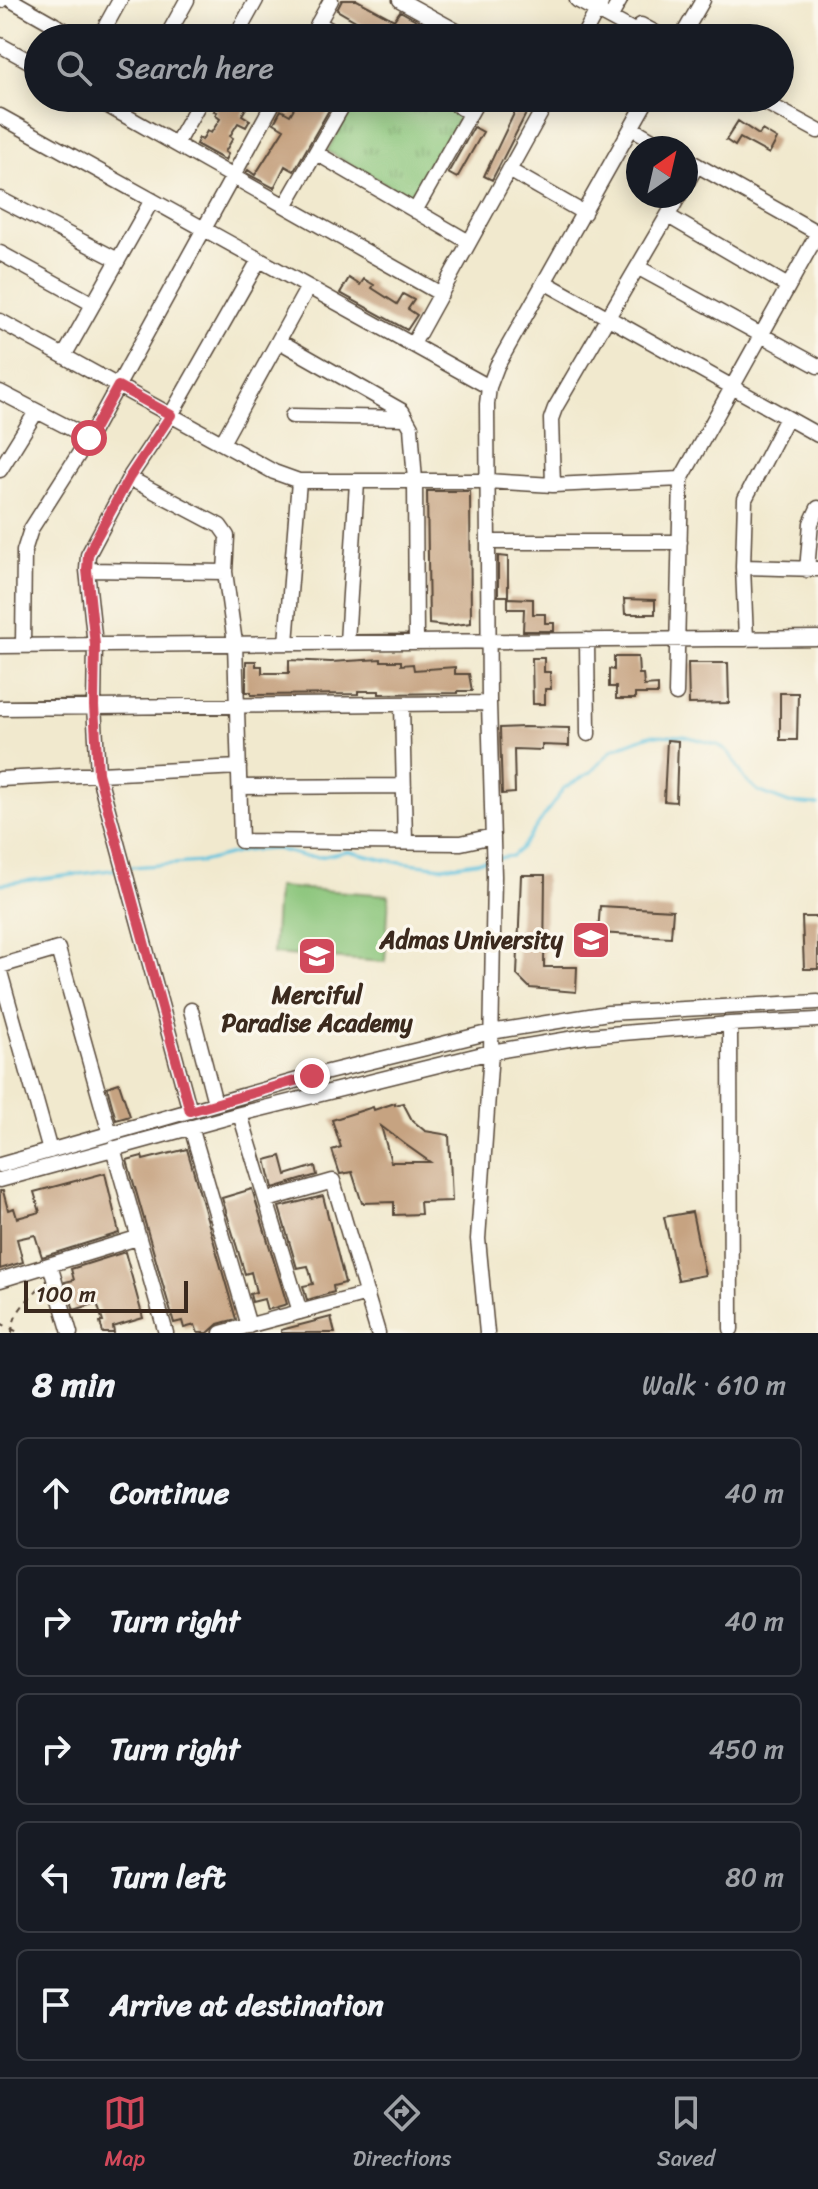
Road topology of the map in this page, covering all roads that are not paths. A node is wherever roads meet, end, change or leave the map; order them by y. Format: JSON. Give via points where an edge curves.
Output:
{"nodes":[{"id":1,"x":11,"y":0,"type":"edge"},
{"id":2,"x":120,"y":0,"type":"edge"},
{"id":3,"x":187,"y":0,"type":"edge"},
{"id":4,"x":256,"y":0,"type":"edge"},
{"id":5,"x":331,"y":0,"type":"edge"},
{"id":6,"x":400,"y":0,"type":"edge"},
{"id":7,"x":577,"y":0,"type":"edge"},
{"id":8,"x":703,"y":0,"type":"edge"},
{"id":9,"x":606,"y":7,"type":"edge"},
{"id":10,"x":318,"y":23,"type":"edge"},
{"id":11,"x":53,"y":24,"type":"edge"},
{"id":12,"x":107,"y":24,"type":"edge"},
{"id":13,"x":174,"y":24,"type":"edge"},
{"id":14,"x":243,"y":24,"type":"edge"},
{"id":15,"x":444,"y":24,"type":"edge"},
{"id":16,"x":593,"y":24,"type":"edge"},
{"id":17,"x":628,"y":24,"type":"edge"},
{"id":18,"x":638,"y":24,"type":"edge"},
{"id":19,"x":689,"y":24,"type":"edge"},
{"id":20,"x":0,"y":45,"type":"edge"},
{"id":21,"x":24,"y":58,"type":"edge"},
{"id":22,"x":794,"y":108,"type":"edge"},
{"id":23,"x":119,"y":112,"type":"edge"},
{"id":24,"x":191,"y":112,"type":"edge"},
{"id":25,"x":268,"y":112,"type":"edge"},
{"id":26,"x":339,"y":112,"type":"edge"},
{"id":27,"x":541,"y":112,"type":"edge"},
{"id":28,"x":641,"y":112,"type":"edge"},
{"id":29,"x":783,"y":112,"type":"edge"},
{"id":30,"x":470,"y":113,"type":"edge"},
{"id":31,"x":0,"y":116,"type":"edge"},
{"id":32,"x":818,"y":121,"type":"edge"},
{"id":33,"x":632,"y":128,"type":"junction"},
{"id":34,"x":818,"y":131,"type":"edge"},
{"id":35,"x":646,"y":136,"type":"edge"},
{"id":36,"x":176,"y":144,"type":"junction"},
{"id":37,"x":316,"y":153,"type":"junction"},
{"id":38,"x":698,"y":166,"type":"edge"},
{"id":39,"x":509,"y":170,"type":"junction"},
{"id":40,"x":232,"y":176,"type":"junction"},
{"id":41,"x":0,"y":199,"type":"edge"},
{"id":42,"x":152,"y":200,"type":"junction"},
{"id":43,"x":285,"y":206,"type":"junction"},
{"id":44,"x":672,"y":208,"type":"edge"},
{"id":45,"x":415,"y":211,"type":"junction"},
{"id":46,"x":584,"y":213,"type":"junction"},
{"id":47,"x":668,"y":216,"type":"junction"},
{"id":48,"x":203,"y":228,"type":"junction"},
{"id":49,"x":818,"y":233,"type":"edge"},
{"id":50,"x":469,"y":242,"type":"junction"},
{"id":51,"x":0,"y":253,"type":"edge"},
{"id":52,"x":118,"y":260,"type":"junction"},
{"id":53,"x":259,"y":260,"type":"junction"},
{"id":54,"x":639,"y":268,"type":"junction"},
{"id":55,"x":546,"y":283,"type":"junction"},
{"id":56,"x":788,"y":286,"type":"junction"},
{"id":57,"x":308,"y":287,"type":"junction"},
{"id":58,"x":441,"y":294,"type":"junction"},
{"id":59,"x":93,"y":304,"type":"junction"},
{"id":60,"x":606,"y":317,"type":"junction"},
{"id":61,"x":0,"y":321,"type":"edge"},
{"id":62,"x":761,"y":335,"type":"junction"},
{"id":63,"x":279,"y":341,"type":"junction"},
{"id":64,"x":413,"y":344,"type":"junction"},
{"id":65,"x":64,"y":356,"type":"junction"},
{"id":66,"x":818,"y":366,"type":"edge"},
{"id":67,"x":118,"y":386,"type":"junction"},
{"id":68,"x":489,"y":387,"type":"junction"},
{"id":69,"x":732,"y":387,"type":"junction"},
{"id":70,"x":0,"y":392,"type":"edge"},
{"id":71,"x":36,"y":412,"type":"junction"},
{"id":72,"x":171,"y":415,"type":"junction"},
{"id":73,"x":292,"y":416,"type":"dead end"},
{"id":74,"x":406,"y":418,"type":"junction"},
{"id":75,"x":787,"y":418,"type":"junction"},
{"id":76,"x":818,"y":435,"type":"edge"},
{"id":77,"x":89,"y":438,"type":"junction"},
{"id":78,"x":222,"y":443,"type":"junction"},
{"id":79,"x":2,"y":465,"type":"edge"},
{"id":80,"x":129,"y":478,"type":"junction"},
{"id":81,"x":681,"y":479,"type":"junction"},
{"id":82,"x":299,"y":481,"type":"junction"},
{"id":83,"x":415,"y":481,"type":"junction"},
{"id":84,"x":487,"y":481,"type":"junction"},
{"id":85,"x":357,"y":482,"type":"junction"},
{"id":86,"x":553,"y":485,"type":"junction"},
{"id":87,"x":818,"y":508,"type":"edge"},
{"id":88,"x":488,"y":542,"type":"junction"},
{"id":89,"x":680,"y":542,"type":"junction"},
{"id":90,"x":743,"y":567,"type":"junction"},
{"id":91,"x":87,"y":570,"type":"junction"},
{"id":92,"x":813,"y":570,"type":"edge"},
{"id":93,"x":225,"y":572,"type":"junction"},
{"id":94,"x":818,"y":638,"type":"edge"},
{"id":95,"x":677,"y":639,"type":"junction"},
{"id":96,"x":746,"y":639,"type":"junction"},
{"id":97,"x":587,"y":640,"type":"junction"},
{"id":98,"x":489,"y":641,"type":"junction"},
{"id":99,"x":347,"y":642,"type":"junction"},
{"id":100,"x":416,"y":642,"type":"junction"},
{"id":101,"x":235,"y":643,"type":"junction"},
{"id":102,"x":286,"y":643,"type":"junction"},
{"id":103,"x":23,"y":645,"type":"junction"},
{"id":104,"x":95,"y":645,"type":"junction"},
{"id":105,"x":0,"y":646,"type":"edge"},
{"id":106,"x":676,"y":694,"type":"dead end"},
{"id":107,"x":489,"y":703,"type":"junction"},
{"id":108,"x":402,"y":704,"type":"junction"},
{"id":109,"x":237,"y":705,"type":"junction"},
{"id":110,"x":94,"y":706,"type":"junction"},
{"id":111,"x":0,"y":708,"type":"edge"},
{"id":112,"x":588,"y":734,"type":"dead end"},
{"id":113,"x":239,"y":767,"type":"junction"},
{"id":114,"x":98,"y":773,"type":"junction"},
{"id":115,"x":0,"y":779,"type":"edge"},
{"id":116,"x":404,"y":786,"type":"junction"},
{"id":117,"x":240,"y":787,"type":"junction"},
{"id":118,"x":494,"y":839,"type":"junction"},
{"id":119,"x":405,"y":842,"type":"junction"},
{"id":120,"x":0,"y":966,"type":"edge"},
{"id":121,"x":0,"y":972,"type":"edge"},
{"id":122,"x":818,"y":1002,"type":"edge"},
{"id":123,"x":191,"y":1010,"type":"dead end"},
{"id":124,"x":818,"y":1020,"type":"edge"},
{"id":125,"x":730,"y":1024,"type":"junction"},
{"id":126,"x":491,"y":1032,"type":"junction"},
{"id":127,"x":491,"y":1052,"type":"junction"},
{"id":128,"x":312,"y":1076,"type":"junction"},
{"id":129,"x":317,"y":1095,"type":"junction"},
{"id":130,"x":215,"y":1103,"type":"junction"},
{"id":131,"x":190,"y":1111,"type":"junction"},
{"id":132,"x":240,"y":1114,"type":"junction"},
{"id":133,"x":191,"y":1127,"type":"junction"},
{"id":134,"x":112,"y":1141,"type":"junction"},
{"id":135,"x":50,"y":1151,"type":"junction"},
{"id":136,"x":0,"y":1165,"type":"edge"},
{"id":137,"x":0,"y":1180,"type":"edge"},
{"id":138,"x":267,"y":1200,"type":"junction"},
{"id":139,"x":137,"y":1238,"type":"junction"},
{"id":140,"x":48,"y":1265,"type":"junction"},
{"id":141,"x":0,"y":1280,"type":"edge"},
{"id":142,"x":367,"y":1294,"type":"junction"},
{"id":143,"x":300,"y":1312,"type":"junction"},
{"id":144,"x":249,"y":1326,"type":"junction"},
{"id":145,"x":731,"y":1329,"type":"dead end"},
{"id":146,"x":70,"y":1333,"type":"edge"},
{"id":147,"x":166,"y":1333,"type":"edge"},
{"id":148,"x":221,"y":1333,"type":"edge"},
{"id":149,"x":378,"y":1333,"type":"edge"},
{"id":150,"x":487,"y":1333,"type":"edge"}],
"edges":[{"from":1,"to":11,"type":"street"},
{"from":2,"to":12,"type":"street"},
{"from":3,"to":13,"type":"street"},
{"from":4,"to":14,"type":"street"},
{"from":5,"to":10,"type":"street"},
{"from":6,"to":15,"type":"street"},
{"from":7,"to":9,"type":"street"},
{"from":8,"to":19,"type":"street"},
{"from":9,"to":16,"type":"street"},
{"from":9,"to":17,"type":"street"},
{"from":9,"to":18,"type":"street"},
{"from":20,"to":21,"type":"street"},
{"from":22,"to":32,"type":"street"},
{"from":23,"to":36,"type":"street"},
{"from":24,"to":36,"type":"street"},
{"from":25,"to":40,"type":"street"},
{"from":26,"to":37,"type":"street"},
{"from":27,"to":39,"type":"street"},
{"from":28,"to":33,"type":"street"},
{"from":29,"to":34,"type":"street"},
{"from":30,"to":45,"type":"street"},
{"from":31,"to":42,"type":"street"},
{"from":33,"to":35,"type":"street"},
{"from":33,"to":46,"type":"street"},
{"from":36,"to":40,"type":"street"},
{"from":37,"to":43,"type":"street"},
{"from":37,"to":45,"type":"street"},
{"from":38,"to":49,"type":"street"},
{"from":39,"to":46,"type":"street"},
{"from":39,"to":50,"type":"street"},
{"from":40,"to":43,"type":"street"},
{"from":40,"to":48,"type":"street"},
{"from":41,"to":52,"type":"street"},
{"from":42,"to":48,"type":"street"},
{"from":42,"to":52,"type":"street"},
{"from":43,"to":58,"type":"street"},
{"from":44,"to":47,"type":"street"},
{"from":45,"to":50,"type":"street"},
{"from":46,"to":55,"type":"street"},
{"from":47,"to":54,"type":"street"},
{"from":47,"to":56,"type":"street"},
{"from":48,"to":53,"type":"street"},
{"from":48,"to":67,"type":"street"},
{"from":49,"to":56,"type":"street"},
{"from":50,"to":58,"type":"street"},
{"from":51,"to":59,"type":"street"},
{"from":52,"to":59,"type":"street"},
{"from":53,"to":57,"type":"street"},
{"from":53,"to":72,"type":"street"},
{"from":54,"to":60,"type":"street"},
{"from":54,"to":62,"type":"street"},
{"from":55,"to":60,"type":"street"},
{"from":55,"to":68,"type":"street"},
{"from":56,"to":62,"type":"street"},
{"from":57,"to":63,"type":"street"},
{"from":57,"to":64,"type":"street"},
{"from":58,"to":64,"type":"street"},
{"from":59,"to":65,"type":"street"},
{"from":60,"to":69,"type":"street"},
{"from":60,"to":86,"type":"street","via":[[551,419]]},
{"from":61,"to":65,"type":"street"},
{"from":62,"to":66,"type":"street"},
{"from":62,"to":69,"type":"street"},
{"from":63,"to":74,"type":"street"},
{"from":63,"to":78,"type":"street"},
{"from":64,"to":68,"type":"street"},
{"from":65,"to":67,"type":"street"},
{"from":67,"to":72,"type":"street"},
{"from":67,"to":77,"type":"street"},
{"from":68,"to":84,"type":"street"},
{"from":69,"to":75,"type":"street"},
{"from":69,"to":81,"type":"street"},
{"from":70,"to":71,"type":"street"},
{"from":71,"to":77,"type":"street"},
{"from":71,"to":79,"type":"street"},
{"from":72,"to":78,"type":"street"},
{"from":72,"to":80,"type":"street"},
{"from":73,"to":74,"type":"street"},
{"from":74,"to":83,"type":"street"},
{"from":75,"to":76,"type":"street"},
{"from":75,"to":90,"type":"street","via":[[745,499]]},
{"from":77,"to":103,"type":"street","via":[[25,541]]},
{"from":78,"to":82,"type":"street"},
{"from":80,"to":91,"type":"street","via":[[88,555]]},
{"from":80,"to":93,"type":"street","via":[[225,531]]},
{"from":81,"to":86,"type":"street"},
{"from":81,"to":89,"type":"street"},
{"from":82,"to":85,"type":"street"},
{"from":82,"to":102,"type":"street"},
{"from":83,"to":84,"type":"street"},
{"from":83,"to":85,"type":"street"},
{"from":83,"to":100,"type":"street"},
{"from":84,"to":86,"type":"street"},
{"from":84,"to":88,"type":"street"},
{"from":85,"to":99,"type":"street"},
{"from":87,"to":92,"type":"street","via":[[811,523]]},
{"from":88,"to":89,"type":"street"},
{"from":88,"to":98,"type":"street"},
{"from":89,"to":95,"type":"street"},
{"from":90,"to":92,"type":"street"},
{"from":90,"to":96,"type":"street"},
{"from":91,"to":93,"type":"street"},
{"from":91,"to":104,"type":"street"},
{"from":93,"to":101,"type":"street"},
{"from":94,"to":96,"type":"street"},
{"from":95,"to":96,"type":"street"},
{"from":95,"to":97,"type":"street"},
{"from":95,"to":106,"type":"street"},
{"from":97,"to":98,"type":"street"},
{"from":97,"to":112,"type":"street"},
{"from":98,"to":100,"type":"street"},
{"from":98,"to":107,"type":"street"},
{"from":99,"to":100,"type":"street"},
{"from":99,"to":102,"type":"street"},
{"from":101,"to":102,"type":"street"},
{"from":101,"to":104,"type":"street"},
{"from":101,"to":109,"type":"street"},
{"from":103,"to":104,"type":"street"},
{"from":103,"to":105,"type":"street"},
{"from":104,"to":110,"type":"street"},
{"from":107,"to":108,"type":"street"},
{"from":107,"to":118,"type":"street"},
{"from":108,"to":109,"type":"street"},
{"from":108,"to":116,"type":"street"},
{"from":109,"to":110,"type":"street"},
{"from":109,"to":113,"type":"street"},
{"from":110,"to":111,"type":"street"},
{"from":110,"to":114,"type":"street"},
{"from":113,"to":114,"type":"street"},
{"from":113,"to":117,"type":"street"},
{"from":114,"to":115,"type":"street"},
{"from":114,"to":131,"type":"street"},
{"from":116,"to":117,"type":"street"},
{"from":116,"to":119,"type":"street"},
{"from":117,"to":119,"type":"street","via":[[241,841]]},
{"from":118,"to":119,"type":"street"},
{"from":118,"to":126,"type":"street"},
{"from":120,"to":134,"type":"street","via":[[58,949]]},
{"from":121,"to":135,"type":"street"},
{"from":122,"to":126,"type":"street","via":[[597,1014]]},
{"from":123,"to":130,"type":"street"},
{"from":124,"to":125,"type":"street"},
{"from":125,"to":127,"type":"street","via":[[587,1036]]},
{"from":125,"to":145,"type":"street"},
{"from":126,"to":127,"type":"street"},
{"from":126,"to":128,"type":"street"},
{"from":127,"to":129,"type":"street"},
{"from":127,"to":150,"type":"street","via":[[478,1239]]},
{"from":128,"to":129,"type":"street"},
{"from":128,"to":130,"type":"street"},
{"from":129,"to":132,"type":"street"},
{"from":130,"to":131,"type":"street"},
{"from":131,"to":134,"type":"street"},
{"from":132,"to":133,"type":"street"},
{"from":132,"to":138,"type":"street"},
{"from":133,"to":134,"type":"street"},
{"from":133,"to":144,"type":"street"},
{"from":134,"to":135,"type":"street"},
{"from":134,"to":137,"type":"street"},
{"from":134,"to":139,"type":"street"},
{"from":135,"to":136,"type":"street"},
{"from":138,"to":142,"type":"street","via":[[333,1181]]},
{"from":138,"to":143,"type":"street"},
{"from":139,"to":140,"type":"street"},
{"from":139,"to":147,"type":"street"},
{"from":140,"to":141,"type":"street"},
{"from":140,"to":146,"type":"street"},
{"from":142,"to":143,"type":"street"},
{"from":142,"to":149,"type":"street"},
{"from":143,"to":144,"type":"street"},
{"from":144,"to":148,"type":"street"}]}
